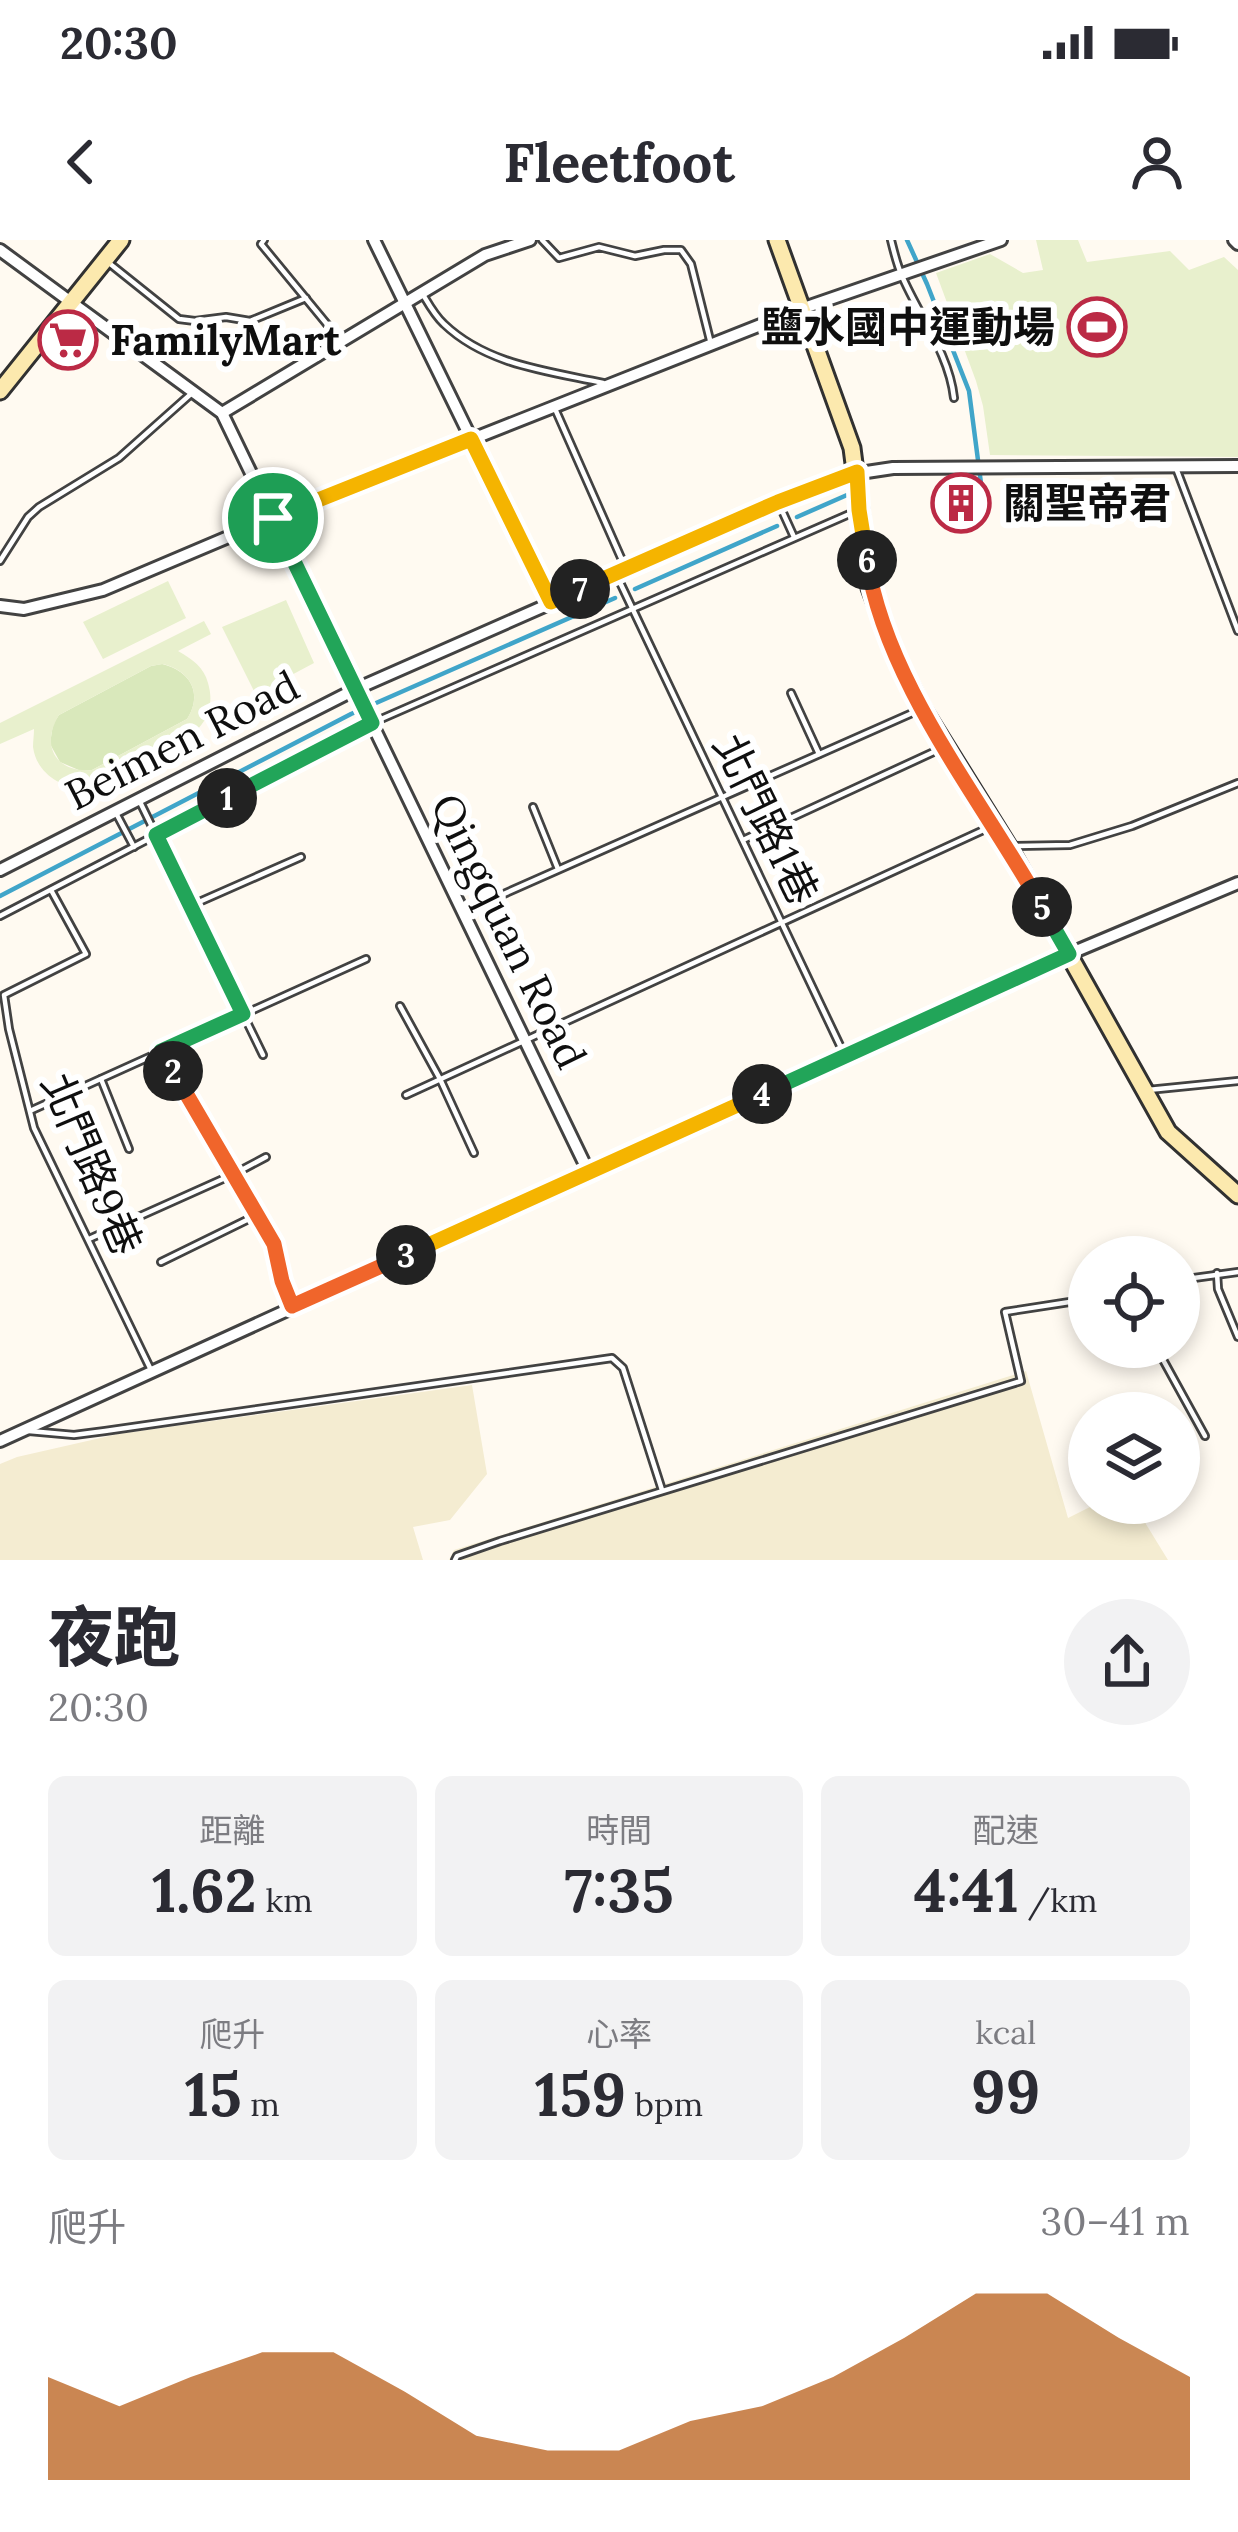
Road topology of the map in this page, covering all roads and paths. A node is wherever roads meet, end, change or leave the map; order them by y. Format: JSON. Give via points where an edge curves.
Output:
{"nodes":[{"id":1,"x":121,"y":240,"type":"edge"},
{"id":2,"x":264,"y":240,"type":"edge"},
{"id":3,"x":374,"y":240,"type":"edge"},
{"id":4,"x":478,"y":240,"type":"edge"},
{"id":5,"x":530,"y":240,"type":"edge"},
{"id":6,"x":542,"y":240,"type":"edge"},
{"id":7,"x":777,"y":240,"type":"edge"},
{"id":8,"x":891,"y":240,"type":"edge"},
{"id":9,"x":1000,"y":240,"type":"edge"},
{"id":10,"x":0,"y":250,"type":"edge"},
{"id":11,"x":484,"y":255,"type":"junction"},
{"id":12,"x":105,"y":260,"type":"junction"},
{"id":13,"x":904,"y":273,"type":"junction"},
{"id":14,"x":421,"y":292,"type":"junction"},
{"id":15,"x":306,"y":298,"type":"junction"},
{"id":16,"x":71,"y":302,"type":"junction"},
{"id":17,"x":403,"y":303,"type":"junction"},
{"id":18,"x":801,"y":309,"type":"junction"},
{"id":19,"x":340,"y":340,"type":"junction"},
{"id":20,"x":711,"y":344,"type":"junction"},
{"id":21,"x":609,"y":384,"type":"junction"},
{"id":22,"x":0,"y":391,"type":"edge"},
{"id":23,"x":194,"y":392,"type":"junction"},
{"id":24,"x":954,"y":398,"type":"dead end"},
{"id":25,"x":554,"y":406,"type":"junction"},
{"id":26,"x":222,"y":412,"type":"junction"},
{"id":27,"x":471,"y":439,"type":"junction"},
{"id":28,"x":1238,"y":466,"type":"edge"},
{"id":29,"x":1175,"y":467,"type":"junction"},
{"id":30,"x":857,"y":472,"type":"junction"},
{"id":31,"x":778,"y":502,"type":"junction"},
{"id":32,"x":859,"y":510,"type":"junction"},
{"id":33,"x":273,"y":518,"type":"junction"},
{"id":34,"x":794,"y":537,"type":"junction"},
{"id":35,"x":0,"y":561,"type":"edge"},
{"id":36,"x":621,"y":572,"type":"junction"},
{"id":37,"x":1238,"y":599,"type":"edge"},
{"id":38,"x":551,"y":602,"type":"junction"},
{"id":39,"x":1228,"y":602,"type":"junction"},
{"id":40,"x":0,"y":606,"type":"edge"},
{"id":41,"x":632,"y":608,"type":"junction"},
{"id":42,"x":1238,"y":632,"type":"edge"},
{"id":43,"x":358,"y":693,"type":"junction"},
{"id":44,"x":791,"y":693,"type":"dead end"},
{"id":45,"x":922,"y":708,"type":"junction"},
{"id":46,"x":370,"y":720,"type":"junction"},
{"id":47,"x":945,"y":747,"type":"junction"},
{"id":48,"x":819,"y":754,"type":"junction"},
{"id":49,"x":1238,"y":783,"type":"edge"},
{"id":50,"x":722,"y":797,"type":"junction"},
{"id":51,"x":138,"y":799,"type":"junction"},
{"id":52,"x":533,"y":808,"type":"dead end"},
{"id":53,"x":115,"y":810,"type":"junction"},
{"id":54,"x":994,"y":825,"type":"junction"},
{"id":55,"x":154,"y":831,"type":"junction"},
{"id":56,"x":742,"y":840,"type":"junction"},
{"id":57,"x":1008,"y":846,"type":"junction"},
{"id":58,"x":134,"y":847,"type":"junction"},
{"id":59,"x":301,"y":857,"type":"dead end"},
{"id":60,"x":0,"y":870,"type":"edge"},
{"id":61,"x":559,"y":870,"type":"junction"},
{"id":62,"x":1238,"y":883,"type":"edge"},
{"id":63,"x":51,"y":890,"type":"junction"},
{"id":64,"x":190,"y":906,"type":"junction"},
{"id":65,"x":463,"y":912,"type":"junction"},
{"id":66,"x":0,"y":916,"type":"edge"},
{"id":67,"x":782,"y":922,"type":"junction"},
{"id":68,"x":1069,"y":954,"type":"junction"},
{"id":69,"x":366,"y":958,"type":"dead end"},
{"id":70,"x":400,"y":1006,"type":"dead end"},
{"id":71,"x":243,"y":1014,"type":"junction"},
{"id":72,"x":525,"y":1040,"type":"junction"},
{"id":73,"x":161,"y":1051,"type":"junction"},
{"id":74,"x":263,"y":1055,"type":"dead end"},
{"id":75,"x":845,"y":1056,"type":"junction"},
{"id":76,"x":101,"y":1078,"type":"junction"},
{"id":77,"x":440,"y":1079,"type":"junction"},
{"id":78,"x":1238,"y":1081,"type":"edge"},
{"id":79,"x":1146,"y":1090,"type":"junction"},
{"id":80,"x":406,"y":1095,"type":"dead end"},
{"id":81,"x":32,"y":1110,"type":"junction"},
{"id":82,"x":129,"y":1149,"type":"dead end"},
{"id":83,"x":474,"y":1153,"type":"dead end"},
{"id":84,"x":266,"y":1157,"type":"dead end"},
{"id":85,"x":589,"y":1173,"type":"junction"},
{"id":86,"x":233,"y":1174,"type":"junction"},
{"id":87,"x":1238,"y":1195,"type":"edge"},
{"id":88,"x":257,"y":1215,"type":"junction"},
{"id":89,"x":88,"y":1239,"type":"junction"},
{"id":90,"x":161,"y":1262,"type":"dead end"},
{"id":91,"x":1238,"y":1272,"type":"edge"},
{"id":92,"x":1216,"y":1273,"type":"junction"},
{"id":93,"x":1200,"y":1276,"type":"edge"},
{"id":94,"x":1068,"y":1302,"type":"edge"},
{"id":95,"x":292,"y":1306,"type":"junction"},
{"id":96,"x":1238,"y":1336,"type":"edge"},
{"id":97,"x":1168,"y":1368,"type":"edge"},
{"id":98,"x":152,"y":1370,"type":"junction"},
{"id":99,"x":22,"y":1430,"type":"junction"},
{"id":100,"x":1205,"y":1436,"type":"dead end"},
{"id":101,"x":0,"y":1441,"type":"edge"},
{"id":102,"x":662,"y":1490,"type":"junction"},
{"id":103,"x":455,"y":1560,"type":"edge"}],
"edges":[{"from":1,"to":12,"type":"street"},
{"from":2,"to":15,"type":"lane"},
{"from":3,"to":17,"type":"street"},
{"from":4,"to":11,"type":"lane"},
{"from":5,"to":11,"type":"street"},
{"from":6,"to":20,"type":"lane","via":[[559,258],[599,247],[635,256],[681,250],[692,264]]},
{"from":7,"to":18,"type":"street"},
{"from":8,"to":13,"type":"lane"},
{"from":9,"to":13,"type":"street"},
{"from":10,"to":16,"type":"street"},
{"from":11,"to":14,"type":"street"},
{"from":12,"to":15,"type":"lane","via":[[178,319],[250,321]]},
{"from":12,"to":16,"type":"street"},
{"from":13,"to":18,"type":"street"},
{"from":13,"to":24,"type":"lane"},
{"from":14,"to":17,"type":"street"},
{"from":14,"to":21,"type":"lane","via":[[443,324],[501,359]]},
{"from":15,"to":19,"type":"lane"},
{"from":16,"to":22,"type":"street"},
{"from":16,"to":23,"type":"street"},
{"from":17,"to":19,"type":"street"},
{"from":17,"to":27,"type":"street"},
{"from":18,"to":20,"type":"street"},
{"from":18,"to":30,"type":"street"},
{"from":19,"to":26,"type":"street"},
{"from":20,"to":21,"type":"street"},
{"from":21,"to":25,"type":"street"},
{"from":23,"to":26,"type":"street"},
{"from":23,"to":35,"type":"lane","via":[[119,458],[39,507]]},
{"from":25,"to":27,"type":"street"},
{"from":25,"to":36,"type":"lane","name":"北門路1巷"},
{"from":26,"to":33,"type":"street"},
{"from":27,"to":33,"type":"street"},
{"from":27,"to":38,"type":"street"},
{"from":28,"to":29,"type":"street","name":"Beimen Road"},
{"from":29,"to":30,"type":"street","name":"Beimen Road"},
{"from":29,"to":39,"type":"lane"},
{"from":30,"to":31,"type":"street","name":"Beimen Road"},
{"from":30,"to":32,"type":"street"},
{"from":31,"to":34,"type":"lane"},
{"from":31,"to":36,"type":"street","name":"Beimen Road"},
{"from":32,"to":34,"type":"lane"},
{"from":32,"to":45,"type":"street","via":[[871,588]]},
{"from":33,"to":40,"type":"street","via":[[103,590],[24,609]]},
{"from":33,"to":43,"type":"street"},
{"from":34,"to":41,"type":"lane"},
{"from":36,"to":38,"type":"street","name":"Beimen Road"},
{"from":36,"to":41,"type":"lane","name":"北門路1巷"},
{"from":37,"to":39,"type":"lane"},
{"from":38,"to":43,"type":"street","name":"Beimen Road"},
{"from":39,"to":42,"type":"lane"},
{"from":41,"to":46,"type":"lane"},
{"from":41,"to":50,"type":"lane","name":"北門路1巷"},
{"from":43,"to":46,"type":"street","name":"Qingquan Road"},
{"from":43,"to":51,"type":"street","name":"Beimen Road"},
{"from":44,"to":48,"type":"lane"},
{"from":45,"to":47,"type":"street"},
{"from":45,"to":48,"type":"lane"},
{"from":46,"to":55,"type":"lane"},
{"from":46,"to":65,"type":"street","name":"Qingquan Road"},
{"from":47,"to":54,"type":"street"},
{"from":47,"to":56,"type":"lane"},
{"from":48,"to":50,"type":"lane"},
{"from":49,"to":57,"type":"lane","via":[[1070,845]]},
{"from":50,"to":56,"type":"lane","name":"北門路1巷"},
{"from":50,"to":61,"type":"lane"},
{"from":51,"to":53,"type":"street","name":"Beimen Road"},
{"from":51,"to":55,"type":"lane"},
{"from":52,"to":61,"type":"lane"},
{"from":53,"to":58,"type":"lane"},
{"from":53,"to":60,"type":"street","name":"Beimen Road"},
{"from":54,"to":57,"type":"street"},
{"from":54,"to":67,"type":"lane"},
{"from":55,"to":58,"type":"lane"},
{"from":55,"to":64,"type":"lane"},
{"from":56,"to":67,"type":"lane","name":"北門路1巷"},
{"from":57,"to":68,"type":"street"},
{"from":58,"to":63,"type":"lane"},
{"from":59,"to":64,"type":"lane"},
{"from":61,"to":65,"type":"lane"},
{"from":62,"to":68,"type":"street"},
{"from":63,"to":66,"type":"lane"},
{"from":63,"to":81,"type":"lane","name":"北門路9巷","via":[[86,954],[4,995]]},
{"from":64,"to":71,"type":"lane"},
{"from":65,"to":72,"type":"street","name":"Qingquan Road"},
{"from":67,"to":72,"type":"lane"},
{"from":67,"to":75,"type":"lane","name":"北門路1巷"},
{"from":68,"to":75,"type":"street"},
{"from":68,"to":79,"type":"street"},
{"from":69,"to":71,"type":"lane"},
{"from":70,"to":77,"type":"lane"},
{"from":71,"to":73,"type":"lane"},
{"from":71,"to":74,"type":"lane"},
{"from":72,"to":77,"type":"lane"},
{"from":72,"to":85,"type":"street","name":"Qingquan Road"},
{"from":73,"to":76,"type":"lane"},
{"from":73,"to":86,"type":"lane"},
{"from":75,"to":85,"type":"street"},
{"from":76,"to":81,"type":"lane"},
{"from":76,"to":82,"type":"lane"},
{"from":77,"to":80,"type":"lane"},
{"from":77,"to":83,"type":"lane"},
{"from":78,"to":79,"type":"lane"},
{"from":79,"to":87,"type":"street","via":[[1168,1132]]},
{"from":81,"to":89,"type":"lane","name":"北門路9巷"},
{"from":84,"to":86,"type":"lane"},
{"from":85,"to":95,"type":"street"},
{"from":86,"to":88,"type":"lane"},
{"from":86,"to":89,"type":"lane"},
{"from":88,"to":90,"type":"lane"},
{"from":88,"to":95,"type":"lane"},
{"from":89,"to":98,"type":"lane","name":"北門路9巷"},
{"from":91,"to":92,"type":"lane"},
{"from":92,"to":93,"type":"lane"},
{"from":92,"to":96,"type":"lane"},
{"from":94,"to":102,"type":"lane","via":[[1005,1312],[1021,1381]]},
{"from":95,"to":98,"type":"street"},
{"from":97,"to":100,"type":"lane"},
{"from":98,"to":99,"type":"street"},
{"from":99,"to":101,"type":"street"},
{"from":99,"to":102,"type":"lane","via":[[74,1435],[612,1358],[623,1368]]},
{"from":102,"to":103,"type":"lane"}]}
